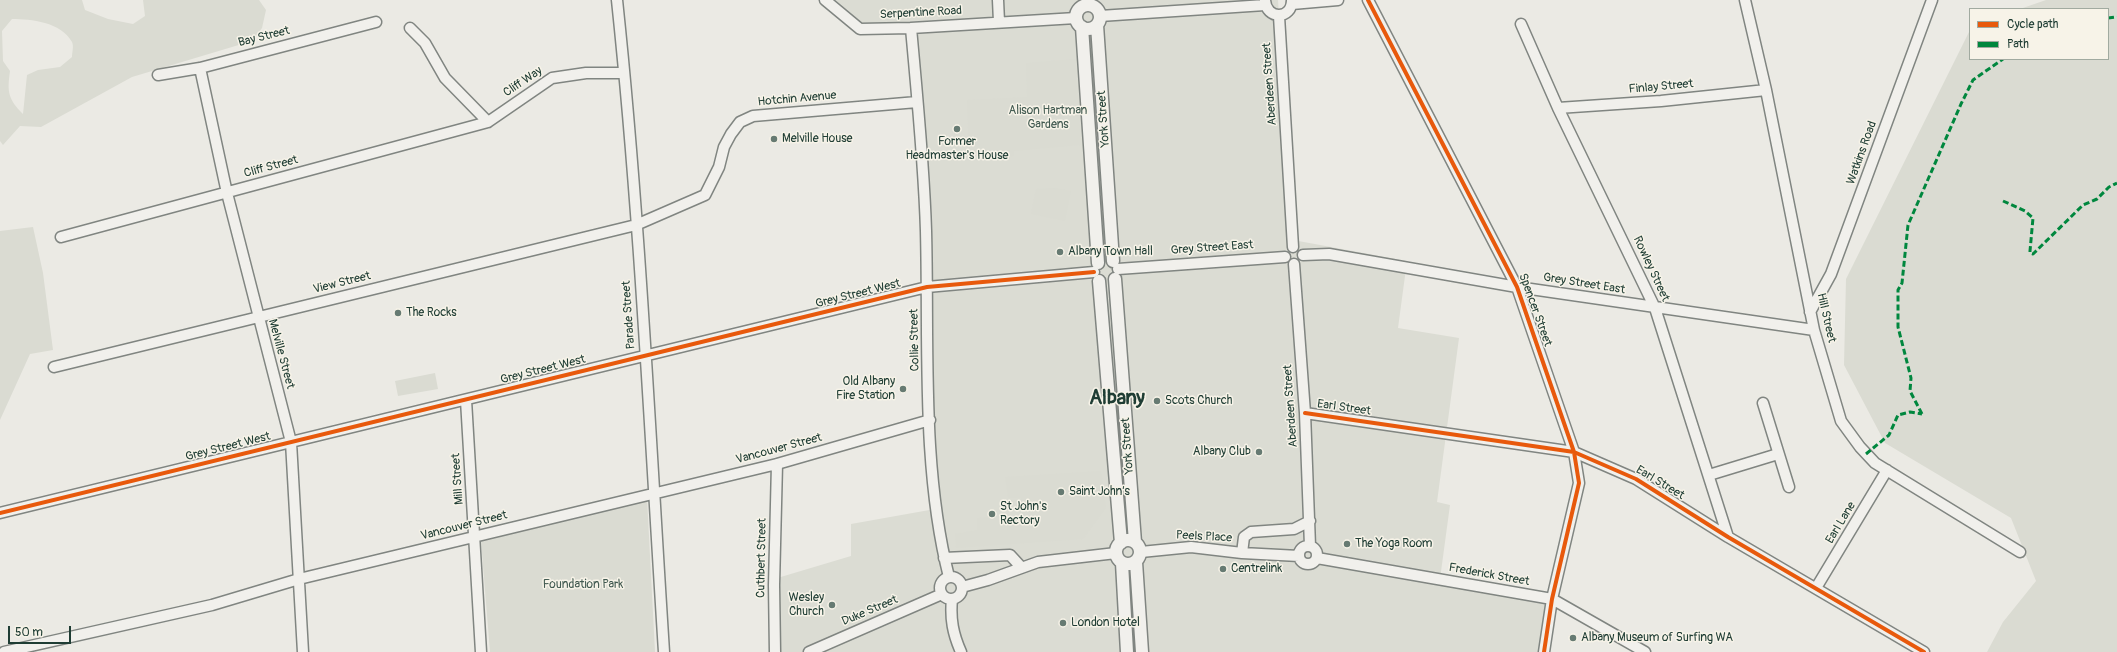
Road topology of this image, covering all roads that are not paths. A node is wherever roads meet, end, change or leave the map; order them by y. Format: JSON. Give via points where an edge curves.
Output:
{"nodes":[{"id":1,"x":617,"y":0,"type":"edge"},
{"id":2,"x":825,"y":0,"type":"edge"},
{"id":3,"x":998,"y":0,"type":"edge"},
{"id":4,"x":1338,"y":0,"type":"edge"},
{"id":5,"x":1368,"y":0,"type":"edge"},
{"id":6,"x":1745,"y":0,"type":"edge"},
{"id":7,"x":1932,"y":0,"type":"edge"},
{"id":8,"x":1292,"y":2,"type":"edge"},
{"id":9,"x":1265,"y":3,"type":"edge"},
{"id":10,"x":1097,"y":12,"type":"edge"},
{"id":11,"x":1080,"y":13,"type":"edge"},
{"id":12,"x":1279,"y":16,"type":"junction"},
{"id":13,"x":376,"y":22,"type":"dead end"},
{"id":14,"x":999,"y":22,"type":"junction"},
{"id":15,"x":1521,"y":24,"type":"dead end"},
{"id":16,"x":410,"y":28,"type":"dead end"},
{"id":17,"x":911,"y":28,"type":"junction"},
{"id":18,"x":200,"y":68,"type":"junction"},
{"id":19,"x":624,"y":72,"type":"junction"},
{"id":20,"x":158,"y":75,"type":"dead end"},
{"id":21,"x":1766,"y":90,"type":"junction"},
{"id":22,"x":917,"y":102,"type":"junction"},
{"id":23,"x":1558,"y":108,"type":"junction"},
{"id":24,"x":488,"y":122,"type":"junction"},
{"id":25,"x":227,"y":193,"type":"junction"},
{"id":26,"x":636,"y":225,"type":"junction"},
{"id":27,"x":61,"y":237,"type":"dead end"},
{"id":28,"x":1293,"y":247,"type":"junction"},
{"id":29,"x":1303,"y":255,"type":"junction"},
{"id":30,"x":1285,"y":257,"type":"junction"},
{"id":31,"x":1294,"y":264,"type":"junction"},
{"id":32,"x":1115,"y":270,"type":"junction"},
{"id":33,"x":1097,"y":272,"type":"junction"},
{"id":34,"x":1517,"y":286,"type":"junction"},
{"id":35,"x":927,"y":287,"type":"junction"},
{"id":36,"x":1655,"y":308,"type":"junction"},
{"id":37,"x":1810,"y":312,"type":"junction"},
{"id":38,"x":258,"y":316,"type":"junction"},
{"id":39,"x":1814,"y":330,"type":"junction"},
{"id":40,"x":644,"y":355,"type":"junction"},
{"id":41,"x":54,"y":367,"type":"dead end"},
{"id":42,"x":466,"y":400,"type":"junction"},
{"id":43,"x":1763,"y":403,"type":"dead end"},
{"id":44,"x":1305,"y":413,"type":"junction"},
{"id":45,"x":930,"y":420,"type":"junction"},
{"id":46,"x":291,"y":442,"type":"junction"},
{"id":47,"x":1574,"y":452,"type":"junction"},
{"id":48,"x":1778,"y":454,"type":"junction"},
{"id":49,"x":777,"y":464,"type":"junction"},
{"id":50,"x":1887,"y":470,"type":"junction"},
{"id":51,"x":1709,"y":475,"type":"junction"},
{"id":52,"x":1789,"y":486,"type":"dead end"},
{"id":53,"x":653,"y":492,"type":"junction"},
{"id":54,"x":0,"y":513,"type":"edge"},
{"id":55,"x":1310,"y":521,"type":"junction"},
{"id":56,"x":1728,"y":537,"type":"junction"},
{"id":57,"x":475,"y":538,"type":"junction"},
{"id":58,"x":1310,"y":546,"type":"junction"},
{"id":59,"x":1137,"y":552,"type":"junction"},
{"id":60,"x":2020,"y":552,"type":"dead end"},
{"id":61,"x":1120,"y":553,"type":"junction"},
{"id":62,"x":1242,"y":553,"type":"junction"},
{"id":63,"x":1299,"y":556,"type":"junction"},
{"id":64,"x":944,"y":558,"type":"junction"},
{"id":65,"x":1317,"y":558,"type":"junction"},
{"id":66,"x":1021,"y":567,"type":"junction"},
{"id":67,"x":949,"y":577,"type":"junction"},
{"id":68,"x":299,"y":579,"type":"junction"},
{"id":69,"x":962,"y":587,"type":"junction"},
{"id":70,"x":1816,"y":588,"type":"junction"},
{"id":71,"x":942,"y":594,"type":"junction"},
{"id":72,"x":952,"y":599,"type":"junction"},
{"id":73,"x":1552,"y":599,"type":"junction"},
{"id":74,"x":4,"y":652,"type":"edge"},
{"id":75,"x":304,"y":652,"type":"edge"},
{"id":76,"x":481,"y":652,"type":"edge"},
{"id":77,"x":664,"y":652,"type":"edge"},
{"id":78,"x":775,"y":652,"type":"edge"},
{"id":79,"x":809,"y":652,"type":"edge"},
{"id":80,"x":961,"y":652,"type":"edge"},
{"id":81,"x":1127,"y":652,"type":"edge"},
{"id":82,"x":1142,"y":652,"type":"edge"},
{"id":83,"x":1544,"y":652,"type":"edge"},
{"id":84,"x":1645,"y":652,"type":"edge"},
{"id":85,"x":1924,"y":652,"type":"edge"}],
"edges":[{"from":1,"to":19,"type":"street","name":"Parade Street"},
{"from":2,"to":17,"type":"street","name":"Serpentine Road","via":[[860,28]]},
{"from":3,"to":14,"type":"street"},
{"from":4,"to":8,"type":"street"},
{"from":5,"to":34,"type":"street","name":"Spencer Street"},
{"from":6,"to":21,"type":"street","name":"Hill Street"},
{"from":7,"to":37,"type":"street","name":"Watkins Road","via":[[1831,274]]},
{"from":8,"to":12,"type":"street","via":[[1287,12]]},
{"from":9,"to":10,"type":"street"},
{"from":9,"to":12,"type":"street","via":[[1270,13]]},
{"from":10,"to":11,"type":"main road","via":[[1088,5]]},
{"from":10,"to":11,"type":"main road","via":[[1090,29]]},
{"from":10,"to":32,"type":"main road","name":"York Street"},
{"from":11,"to":14,"type":"street","name":"Serpentine Road"},
{"from":11,"to":33,"type":"main road","name":"York Street"},
{"from":12,"to":28,"type":"street","name":"Aberdeen Street"},
{"from":13,"to":18,"type":"street","name":"Bay Street"},
{"from":14,"to":17,"type":"street","name":"Serpentine Road"},
{"from":15,"to":23,"type":"street","name":"Rowley Street"},
{"from":16,"to":24,"type":"street","via":[[425,44],[445,78]]},
{"from":17,"to":22,"type":"street","name":"Collie Street"},
{"from":18,"to":20,"type":"street","name":"Bay Street"},
{"from":18,"to":25,"type":"street","name":"Melville Street"},
{"from":19,"to":24,"type":"street","name":"Cliff Way","via":[[552,78]]},
{"from":19,"to":26,"type":"street","name":"Parade Street"},
{"from":21,"to":23,"type":"street","name":"Finlay Street"},
{"from":21,"to":37,"type":"street","name":"Hill Street"},
{"from":22,"to":26,"type":"street","name":"Hotchin Avenue","via":[[753,116],[740,122],[724,147],[719,167],[705,195]]},
{"from":22,"to":35,"type":"street","name":"Collie Street","via":[[926,229]]},
{"from":23,"to":36,"type":"street","name":"Rowley Street"},
{"from":24,"to":25,"type":"street","name":"Cliff Street"},
{"from":25,"to":27,"type":"street","name":"Cliff Street"},
{"from":25,"to":38,"type":"street","name":"Melville Street"},
{"from":26,"to":38,"type":"street","name":"View Street"},
{"from":26,"to":40,"type":"street","name":"Parade Street"},
{"from":28,"to":29,"type":"street","via":[[1298,248]]},
{"from":28,"to":30,"type":"street","via":[[1288,249]]},
{"from":29,"to":31,"type":"street","via":[[1299,263]]},
{"from":29,"to":34,"type":"street","name":"Grey Street East","via":[[1329,254]]},
{"from":30,"to":31,"type":"street","via":[[1288,262]]},
{"from":30,"to":32,"type":"street","name":"Grey Street East"},
{"from":31,"to":44,"type":"street","name":"Aberdeen Street"},
{"from":32,"to":33,"type":"main road","via":[[1105,260]]},
{"from":32,"to":33,"type":"main road","via":[[1108,283]]},
{"from":32,"to":59,"type":"main road","name":"York Street"},
{"from":33,"to":35,"type":"street","name":"Grey Street West"},
{"from":33,"to":61,"type":"main road","name":"York Street"},
{"from":34,"to":36,"type":"street","name":"Grey Street East"},
{"from":34,"to":47,"type":"street","name":"Spencer Street"},
{"from":35,"to":40,"type":"street","name":"Grey Street West"},
{"from":35,"to":45,"type":"street","name":"Collie Street"},
{"from":36,"to":39,"type":"street","name":"Grey Street East"},
{"from":36,"to":51,"type":"street","name":"Rowley Street"},
{"from":37,"to":39,"type":"street","name":"Hill Street"},
{"from":38,"to":41,"type":"street","name":"View Street"},
{"from":38,"to":46,"type":"street","name":"Melville Street"},
{"from":39,"to":50,"type":"street","name":"Hill Street","via":[[1841,421],[1866,454]]},
{"from":40,"to":42,"type":"street","name":"Grey Street West"},
{"from":40,"to":53,"type":"street","name":"Parade Street"},
{"from":42,"to":46,"type":"street","name":"Grey Street West"},
{"from":42,"to":57,"type":"street","name":"Mill Street"},
{"from":43,"to":48,"type":"street"},
{"from":44,"to":47,"type":"street","name":"Earl Street"},
{"from":44,"to":55,"type":"street","name":"Aberdeen Street"},
{"from":45,"to":49,"type":"street","name":"Vancouver Street"},
{"from":45,"to":64,"type":"street","name":"Collie Street","via":[[935,509]]},
{"from":46,"to":54,"type":"street","name":"Grey Street West"},
{"from":46,"to":68,"type":"street","name":"Melville Street"},
{"from":47,"to":56,"type":"street","name":"Earl Street","via":[[1636,479]]},
{"from":47,"to":73,"type":"street","name":"Spencer Street","via":[[1579,483]]},
{"from":48,"to":51,"type":"street"},
{"from":48,"to":52,"type":"street"},
{"from":49,"to":53,"type":"street","name":"Vancouver Street"},
{"from":49,"to":78,"type":"street","name":"Cuthbert Street"},
{"from":50,"to":60,"type":"street","name":"Hill Street"},
{"from":50,"to":70,"type":"street","name":"Earl Lane"},
{"from":51,"to":56,"type":"street","name":"Rowley Street"},
{"from":53,"to":57,"type":"street","name":"Vancouver Street"},
{"from":53,"to":77,"type":"street","name":"Parade Street"},
{"from":55,"to":58,"type":"street","name":"Aberdeen Street"},
{"from":55,"to":62,"type":"street","name":"Peels Place","via":[[1294,529],[1251,532],[1244,537]]},
{"from":56,"to":70,"type":"street","name":"Earl Street"},
{"from":57,"to":68,"type":"street","name":"Vancouver Street"},
{"from":57,"to":76,"type":"street","name":"Mill Street"},
{"from":58,"to":63,"type":"street","via":[[1302,548]]},
{"from":58,"to":65,"type":"street","via":[[1315,549]]},
{"from":59,"to":61,"type":"main road","via":[[1129,564]]},
{"from":59,"to":61,"type":"main road","via":[[1128,540]]},
{"from":59,"to":62,"type":"street","name":"Peels Place","via":[[1190,547]]},
{"from":59,"to":82,"type":"main road","name":"York Street"},
{"from":61,"to":66,"type":"street","via":[[1049,560]]},
{"from":61,"to":81,"type":"main road","name":"York Street"},
{"from":62,"to":63,"type":"street","name":"Peels Place"},
{"from":63,"to":65,"type":"street","via":[[1307,564],[1313,563]]},
{"from":64,"to":66,"type":"street","via":[[1010,555]]},
{"from":64,"to":67,"type":"street","name":"Collie Street"},
{"from":65,"to":73,"type":"street","name":"Frederick Street"},
{"from":66,"to":69,"type":"street"},
{"from":67,"to":69,"type":"street","via":[[957,579]]},
{"from":67,"to":71,"type":"street","via":[[942,583]]},
{"from":68,"to":74,"type":"street","name":"Vancouver Street","via":[[212,605]]},
{"from":68,"to":75,"type":"street","name":"Melville Street"},
{"from":69,"to":72,"type":"street","via":[[961,594]]},
{"from":70,"to":85,"type":"street","name":"Earl Street"},
{"from":71,"to":72,"type":"street"},
{"from":71,"to":79,"type":"street","name":"Duke Street"},
{"from":72,"to":80,"type":"street","via":[[952,632]]},
{"from":73,"to":83,"type":"street","name":"Spencer Street"},
{"from":73,"to":84,"type":"street","name":"Frederick Street"}]}
